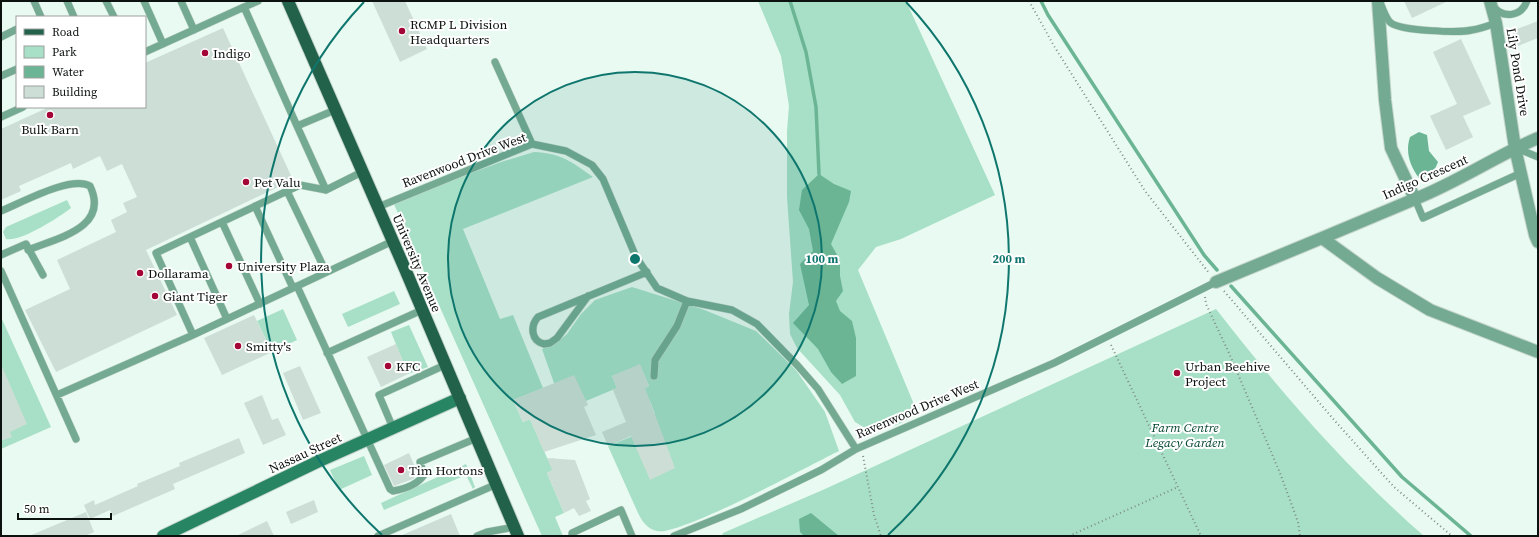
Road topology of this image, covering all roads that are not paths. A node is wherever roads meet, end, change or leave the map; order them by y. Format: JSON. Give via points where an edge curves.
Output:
{"nodes":[{"id":1,"x":34,"y":1,"type":"edge"},
{"id":2,"x":67,"y":1,"type":"edge"},
{"id":3,"x":106,"y":1,"type":"edge"},
{"id":4,"x":144,"y":1,"type":"edge"},
{"id":5,"x":181,"y":1,"type":"edge"},
{"id":6,"x":258,"y":1,"type":"edge"},
{"id":7,"x":288,"y":1,"type":"edge"},
{"id":8,"x":1379,"y":1,"type":"edge"},
{"id":9,"x":1490,"y":1,"type":"edge"},
{"id":10,"x":1527,"y":1,"type":"edge"},
{"id":11,"x":244,"y":7,"type":"junction"},
{"id":12,"x":41,"y":16,"type":"edge"},
{"id":13,"x":74,"y":16,"type":"edge"},
{"id":14,"x":114,"y":16,"type":"edge"},
{"id":15,"x":1496,"y":23,"type":"junction"},
{"id":16,"x":16,"y":30,"type":"edge"},
{"id":17,"x":194,"y":30,"type":"junction"},
{"id":18,"x":1,"y":37,"type":"edge"},
{"id":19,"x":163,"y":44,"type":"junction"},
{"id":20,"x":146,"y":52,"type":"edge"},
{"id":21,"x":495,"y":62,"type":"dead end"},
{"id":22,"x":16,"y":69,"type":"edge"},
{"id":23,"x":1,"y":76,"type":"edge"},
{"id":24,"x":21,"y":108,"type":"edge"},
{"id":25,"x":335,"y":110,"type":"junction"},
{"id":26,"x":1,"y":117,"type":"edge"},
{"id":27,"x":297,"y":126,"type":"junction"},
{"id":28,"x":1538,"y":138,"type":"edge"},
{"id":29,"x":532,"y":144,"type":"junction"},
{"id":30,"x":1516,"y":148,"type":"junction"},
{"id":31,"x":1538,"y":157,"type":"edge"},
{"id":32,"x":362,"y":172,"type":"junction"},
{"id":33,"x":1521,"y":173,"type":"junction"},
{"id":34,"x":326,"y":190,"type":"junction"},
{"id":35,"x":287,"y":191,"type":"junction"},
{"id":36,"x":1415,"y":200,"type":"junction"},
{"id":37,"x":255,"y":206,"type":"junction"},
{"id":38,"x":378,"y":207,"type":"junction"},
{"id":39,"x":1,"y":211,"type":"edge"},
{"id":40,"x":222,"y":222,"type":"junction"},
{"id":41,"x":190,"y":237,"type":"junction"},
{"id":42,"x":1322,"y":238,"type":"junction"},
{"id":43,"x":393,"y":241,"type":"junction"},
{"id":44,"x":1538,"y":242,"type":"edge"},
{"id":45,"x":28,"y":250,"type":"junction"},
{"id":46,"x":1,"y":256,"type":"edge"},
{"id":47,"x":1,"y":271,"type":"edge"},
{"id":48,"x":326,"y":272,"type":"junction"},
{"id":49,"x":647,"y":272,"type":"junction"},
{"id":50,"x":43,"y":275,"type":"dead end"},
{"id":51,"x":1211,"y":284,"type":"joint"},
{"id":52,"x":295,"y":287,"type":"junction"},
{"id":53,"x":588,"y":296,"type":"junction"},
{"id":54,"x":687,"y":301,"type":"junction"},
{"id":55,"x":260,"y":304,"type":"junction"},
{"id":56,"x":422,"y":310,"type":"junction"},
{"id":57,"x":227,"y":319,"type":"junction"},
{"id":58,"x":193,"y":335,"type":"junction"},
{"id":59,"x":327,"y":352,"type":"junction"},
{"id":60,"x":1538,"y":352,"type":"edge"},
{"id":61,"x":445,"y":365,"type":"junction"},
{"id":62,"x":654,"y":376,"type":"dead end"},
{"id":63,"x":57,"y":395,"type":"junction"},
{"id":64,"x":460,"y":398,"type":"junction"},
{"id":65,"x":393,"y":428,"type":"junction"},
{"id":66,"x":76,"y":438,"type":"dead end"},
{"id":67,"x":477,"y":438,"type":"junction"},
{"id":68,"x":367,"y":440,"type":"junction"},
{"id":69,"x":859,"y":448,"type":"junction"},
{"id":70,"x":497,"y":484,"type":"junction"},
{"id":71,"x":517,"y":532,"type":"edge"},
{"id":72,"x":163,"y":536,"type":"edge"},
{"id":73,"x":378,"y":536,"type":"edge"},
{"id":74,"x":477,"y":536,"type":"edge"},
{"id":75,"x":572,"y":536,"type":"edge"},
{"id":76,"x":632,"y":536,"type":"edge"},
{"id":77,"x":674,"y":536,"type":"edge"}],
"edges":[{"from":1,"to":12,"type":"lane"},
{"from":2,"to":13,"type":"lane"},
{"from":3,"to":14,"type":"lane"},
{"from":4,"to":19,"type":"lane"},
{"from":5,"to":17,"type":"lane"},
{"from":6,"to":11,"type":"lane"},
{"from":7,"to":25,"type":"main road","name":"University Avenue"},
{"from":8,"to":15,"type":"lane","via":[[1392,23],[1404,28],[1448,32],[1471,31]]},
{"from":8,"to":36,"type":"street","via":[[1385,100],[1392,148]]},
{"from":9,"to":10,"type":"lane","via":[[1498,12],[1509,15],[1521,10]]},
{"from":9,"to":15,"type":"street","name":"Lily Pond Drive"},
{"from":11,"to":17,"type":"lane"},
{"from":11,"to":27,"type":"lane"},
{"from":15,"to":30,"type":"street","name":"Lily Pond Drive"},
{"from":16,"to":18,"type":"lane"},
{"from":17,"to":19,"type":"lane"},
{"from":19,"to":20,"type":"lane"},
{"from":21,"to":29,"type":"lane"},
{"from":22,"to":23,"type":"lane"},
{"from":24,"to":26,"type":"lane"},
{"from":25,"to":27,"type":"lane"},
{"from":25,"to":32,"type":"main road","name":"University Avenue"},
{"from":27,"to":34,"type":"lane"},
{"from":28,"to":30,"type":"street","name":"Indigo Crescent"},
{"from":29,"to":38,"type":"lane","name":"Ravenwood Drive West"},
{"from":29,"to":49,"type":"lane","name":"Ravenwood Drive West","via":[[566,151],[592,165],[603,179],[636,257]]},
{"from":30,"to":31,"type":"lane"},
{"from":30,"to":33,"type":"street","name":"Lily Pond Drive"},
{"from":30,"to":36,"type":"street","name":"Indigo Crescent"},
{"from":32,"to":34,"type":"lane"},
{"from":32,"to":38,"type":"main road","name":"University Avenue"},
{"from":33,"to":36,"type":"lane","via":[[1423,218]]},
{"from":33,"to":44,"type":"street","name":"Lily Pond Drive"},
{"from":34,"to":35,"type":"lane","via":[[300,185]]},
{"from":35,"to":37,"type":"lane"},
{"from":35,"to":48,"type":"lane"},
{"from":36,"to":42,"type":"street","name":"Indigo Crescent"},
{"from":37,"to":40,"type":"lane"},
{"from":37,"to":52,"type":"lane"},
{"from":38,"to":43,"type":"main road","name":"University Avenue"},
{"from":39,"to":45,"type":"lane","via":[[64,185],[85,183],[90,186],[95,202],[94,212],[89,220],[81,228]]},
{"from":40,"to":41,"type":"lane"},
{"from":40,"to":55,"type":"lane"},
{"from":41,"to":57,"type":"lane"},
{"from":41,"to":58,"type":"lane","via":[[156,253]]},
{"from":42,"to":51,"type":"street","name":"Indigo Crescent"},
{"from":42,"to":60,"type":"street","via":[[1377,278],[1430,310]]},
{"from":43,"to":48,"type":"lane"},
{"from":43,"to":56,"type":"main road","name":"University Avenue"},
{"from":45,"to":46,"type":"lane","via":[[26,244]]},
{"from":45,"to":50,"type":"lane"},
{"from":47,"to":63,"type":"lane"},
{"from":48,"to":52,"type":"lane"},
{"from":49,"to":53,"type":"lane"},
{"from":49,"to":54,"type":"lane","name":"Ravenwood Drive West","via":[[657,288]]},
{"from":51,"to":69,"type":"lane","name":"Ravenwood Drive West","via":[[1054,363]]},
{"from":52,"to":55,"type":"lane"},
{"from":52,"to":59,"type":"lane"},
{"from":53,"to":53,"type":"lane","via":[[538,317],[533,327],[535,340],[544,344],[557,338]]},
{"from":54,"to":62,"type":"lane","via":[[677,326],[655,360]]},
{"from":54,"to":69,"type":"lane","name":"Ravenwood Drive West","via":[[732,310],[757,324],[818,389]]},
{"from":55,"to":57,"type":"lane"},
{"from":56,"to":59,"type":"lane"},
{"from":56,"to":61,"type":"main road","name":"University Avenue"},
{"from":57,"to":58,"type":"lane"},
{"from":58,"to":63,"type":"lane"},
{"from":59,"to":68,"type":"lane"},
{"from":61,"to":64,"type":"main road","name":"University Avenue"},
{"from":61,"to":65,"type":"lane","via":[[379,395]]},
{"from":63,"to":66,"type":"lane"},
{"from":64,"to":65,"type":"street","name":"Nassau Street"},
{"from":64,"to":67,"type":"main road","name":"University Avenue"},
{"from":65,"to":68,"type":"street","name":"Nassau Street"},
{"from":67,"to":68,"type":"lane","via":[[420,462],[424,475],[420,482],[393,491],[386,482]]},
{"from":67,"to":70,"type":"main road","name":"University Avenue"},
{"from":68,"to":72,"type":"street","name":"Nassau Street"},
{"from":69,"to":77,"type":"lane","via":[[821,470],[741,509]]},
{"from":70,"to":71,"type":"main road","name":"University Avenue"},
{"from":70,"to":73,"type":"lane"},
{"from":71,"to":74,"type":"lane","via":[[487,532]]},
{"from":75,"to":76,"type":"lane","via":[[572,533],[585,526],[621,510]]}]}
